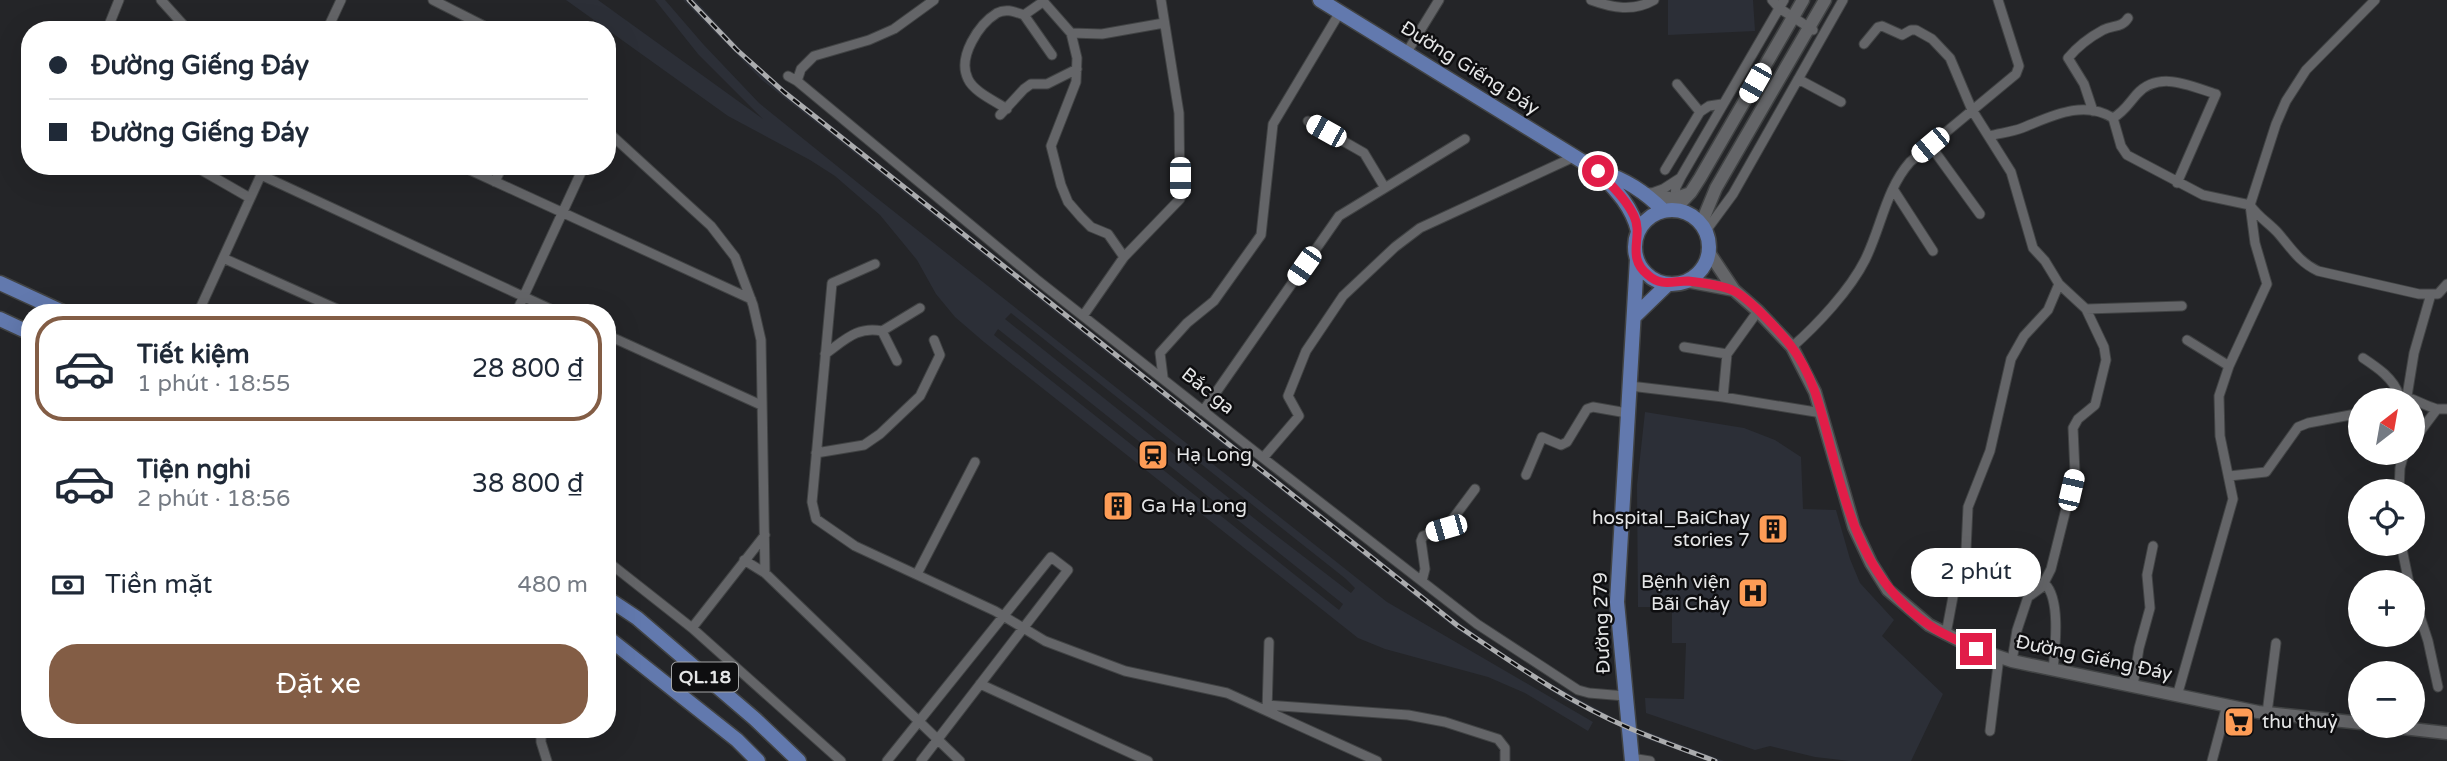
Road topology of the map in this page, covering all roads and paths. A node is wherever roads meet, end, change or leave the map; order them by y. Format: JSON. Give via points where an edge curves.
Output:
{"nodes":[{"id":1,"x":119,"y":0,"type":"edge"},
{"id":2,"x":161,"y":0,"type":"edge"},
{"id":3,"x":341,"y":0,"type":"edge"},
{"id":4,"x":433,"y":0,"type":"edge"},
{"id":5,"x":934,"y":0,"type":"edge"},
{"id":6,"x":1161,"y":0,"type":"edge"},
{"id":7,"x":1320,"y":0,"type":"edge"},
{"id":8,"x":1439,"y":0,"type":"edge"},
{"id":9,"x":1591,"y":0,"type":"edge"},
{"id":10,"x":1654,"y":0,"type":"edge"},
{"id":11,"x":1802,"y":0,"type":"edge"},
{"id":12,"x":1825,"y":0,"type":"edge"},
{"id":13,"x":1843,"y":0,"type":"edge"},
{"id":14,"x":1998,"y":0,"type":"edge"},
{"id":15,"x":2375,"y":0,"type":"edge"},
{"id":16,"x":1043,"y":1,"type":"edge"},
{"id":17,"x":1778,"y":3,"type":"edge"},
{"id":18,"x":1340,"y":12,"type":"junction"},
{"id":19,"x":1024,"y":15,"type":"junction"},
{"id":20,"x":1793,"y":18,"type":"junction"},
{"id":21,"x":2128,"y":18,"type":"dead end"},
{"id":22,"x":111,"y":21,"type":"edge"},
{"id":23,"x":180,"y":21,"type":"edge"},
{"id":24,"x":333,"y":21,"type":"edge"},
{"id":25,"x":475,"y":21,"type":"edge"},
{"id":26,"x":1164,"y":23,"type":"junction"},
{"id":27,"x":1809,"y":27,"type":"junction"},
{"id":28,"x":1071,"y":33,"type":"junction"},
{"id":29,"x":1822,"y":35,"type":"junction"},
{"id":30,"x":1864,"y":44,"type":"dead end"},
{"id":31,"x":1407,"y":52,"type":"junction"},
{"id":32,"x":1052,"y":55,"type":"dead end"},
{"id":33,"x":1077,"y":69,"type":"junction"},
{"id":34,"x":1798,"y":79,"type":"junction"},
{"id":35,"x":1678,"y":84,"type":"dead end"},
{"id":36,"x":1841,"y":102,"type":"dead end"},
{"id":37,"x":1722,"y":104,"type":"junction"},
{"id":38,"x":1972,"y":110,"type":"junction"},
{"id":39,"x":2093,"y":111,"type":"junction"},
{"id":40,"x":1700,"y":112,"type":"junction"},
{"id":41,"x":2113,"y":118,"type":"junction"},
{"id":42,"x":1308,"y":121,"type":"dead end"},
{"id":43,"x":1989,"y":136,"type":"junction"},
{"id":44,"x":616,"y":139,"type":"edge"},
{"id":45,"x":1465,"y":139,"type":"dead end"},
{"id":46,"x":1930,"y":145,"type":"junction"},
{"id":47,"x":1576,"y":156,"type":"junction"},
{"id":48,"x":1665,"y":170,"type":"dead end"},
{"id":49,"x":1598,"y":171,"type":"junction"},
{"id":50,"x":209,"y":175,"type":"edge"},
{"id":51,"x":261,"y":175,"type":"edge"},
{"id":52,"x":271,"y":175,"type":"edge"},
{"id":53,"x":480,"y":175,"type":"edge"},
{"id":54,"x":498,"y":175,"type":"edge"},
{"id":55,"x":580,"y":175,"type":"edge"},
{"id":56,"x":1681,"y":177,"type":"junction"},
{"id":57,"x":495,"y":182,"type":"junction"},
{"id":58,"x":2178,"y":183,"type":"junction"},
{"id":59,"x":1385,"y":188,"type":"junction"},
{"id":60,"x":1893,"y":189,"type":"junction"},
{"id":61,"x":1647,"y":194,"type":"junction"},
{"id":62,"x":250,"y":198,"type":"junction"},
{"id":63,"x":2250,"y":205,"type":"junction"},
{"id":64,"x":1670,"y":207,"type":"junction"},
{"id":65,"x":562,"y":213,"type":"junction"},
{"id":66,"x":1980,"y":214,"type":"dead end"},
{"id":67,"x":1638,"y":231,"type":"junction"},
{"id":68,"x":1705,"y":232,"type":"junction"},
{"id":69,"x":1708,"y":251,"type":"junction"},
{"id":70,"x":1933,"y":251,"type":"dead end"},
{"id":71,"x":1124,"y":257,"type":"junction"},
{"id":72,"x":223,"y":258,"type":"junction"},
{"id":73,"x":1637,"y":259,"type":"junction"},
{"id":74,"x":875,"y":264,"type":"dead end"},
{"id":75,"x":1686,"y":281,"type":"junction"},
{"id":76,"x":0,"y":284,"type":"edge"},
{"id":77,"x":1668,"y":284,"type":"junction"},
{"id":78,"x":2059,"y":284,"type":"junction"},
{"id":79,"x":2447,"y":284,"type":"edge"},
{"id":80,"x":1734,"y":290,"type":"junction"},
{"id":81,"x":2431,"y":295,"type":"junction"},
{"id":82,"x":523,"y":297,"type":"junction"},
{"id":83,"x":751,"y":299,"type":"junction"},
{"id":84,"x":45,"y":304,"type":"edge"},
{"id":85,"x":202,"y":304,"type":"edge"},
{"id":86,"x":326,"y":304,"type":"edge"},
{"id":87,"x":520,"y":304,"type":"edge"},
{"id":88,"x":539,"y":304,"type":"edge"},
{"id":89,"x":2182,"y":306,"type":"dead end"},
{"id":90,"x":920,"y":308,"type":"dead end"},
{"id":91,"x":2087,"y":309,"type":"junction"},
{"id":92,"x":1758,"y":312,"type":"junction"},
{"id":93,"x":1083,"y":316,"type":"junction"},
{"id":94,"x":1635,"y":316,"type":"junction"},
{"id":95,"x":0,"y":319,"type":"edge"},
{"id":96,"x":21,"y":328,"type":"edge"},
{"id":97,"x":882,"y":331,"type":"junction"},
{"id":98,"x":616,"y":339,"type":"edge"},
{"id":99,"x":934,"y":340,"type":"dead end"},
{"id":100,"x":2187,"y":340,"type":"dead end"},
{"id":101,"x":1684,"y":347,"type":"dead end"},
{"id":102,"x":1792,"y":347,"type":"junction"},
{"id":103,"x":825,"y":354,"type":"junction"},
{"id":104,"x":1727,"y":354,"type":"junction"},
{"id":105,"x":2364,"y":358,"type":"dead end"},
{"id":106,"x":897,"y":361,"type":"dead end"},
{"id":107,"x":2229,"y":366,"type":"junction"},
{"id":108,"x":1163,"y":377,"type":"junction"},
{"id":109,"x":1630,"y":386,"type":"junction"},
{"id":110,"x":2397,"y":388,"type":"edge"},
{"id":111,"x":2405,"y":388,"type":"edge"},
{"id":112,"x":1723,"y":397,"type":"junction"},
{"id":113,"x":761,"y":405,"type":"junction"},
{"id":114,"x":2442,"y":409,"type":"edge"},
{"id":115,"x":1203,"y":411,"type":"junction"},
{"id":116,"x":1627,"y":412,"type":"junction"},
{"id":117,"x":1822,"y":413,"type":"junction"},
{"id":118,"x":2348,"y":416,"type":"edge"},
{"id":119,"x":2426,"y":427,"type":"edge"},
{"id":120,"x":816,"y":453,"type":"junction"},
{"id":121,"x":1263,"y":458,"type":"junction"},
{"id":122,"x":975,"y":462,"type":"dead end"},
{"id":123,"x":1526,"y":475,"type":"dead end"},
{"id":124,"x":2229,"y":476,"type":"junction"},
{"id":125,"x":1475,"y":489,"type":"dead end"},
{"id":126,"x":765,"y":535,"type":"junction"},
{"id":127,"x":2153,"y":546,"type":"dead end"},
{"id":128,"x":744,"y":560,"type":"junction"},
{"id":129,"x":616,"y":568,"type":"edge"},
{"id":130,"x":765,"y":573,"type":"junction"},
{"id":131,"x":917,"y":574,"type":"junction"},
{"id":132,"x":1422,"y":582,"type":"junction"},
{"id":133,"x":2045,"y":584,"type":"junction"},
{"id":134,"x":616,"y":604,"type":"edge"},
{"id":135,"x":1004,"y":616,"type":"junction"},
{"id":136,"x":692,"y":628,"type":"junction"},
{"id":137,"x":1024,"y":628,"type":"junction"},
{"id":138,"x":2425,"y":632,"type":"edge"},
{"id":139,"x":1946,"y":634,"type":"junction"},
{"id":140,"x":1269,"y":642,"type":"dead end"},
{"id":141,"x":2276,"y":643,"type":"dead end"},
{"id":142,"x":616,"y":644,"type":"edge"},
{"id":143,"x":1999,"y":657,"type":"junction"},
{"id":144,"x":2012,"y":661,"type":"junction"},
{"id":145,"x":2053,"y":670,"type":"junction"},
{"id":146,"x":980,"y":684,"type":"junction"},
{"id":147,"x":2133,"y":686,"type":"junction"},
{"id":148,"x":2438,"y":687,"type":"dead end"},
{"id":149,"x":1625,"y":696,"type":"junction"},
{"id":150,"x":2177,"y":696,"type":"junction"},
{"id":151,"x":2227,"y":705,"type":"junction"},
{"id":152,"x":1268,"y":708,"type":"junction"},
{"id":153,"x":2267,"y":713,"type":"junction"},
{"id":154,"x":919,"y":722,"type":"junction"},
{"id":155,"x":2348,"y":722,"type":"edge"},
{"id":156,"x":1990,"y":731,"type":"dead end"},
{"id":157,"x":2425,"y":731,"type":"edge"},
{"id":158,"x":2447,"y":733,"type":"edge"},
{"id":159,"x":541,"y":738,"type":"edge"},
{"id":160,"x":937,"y":740,"type":"junction"},
{"id":161,"x":1632,"y":760,"type":"edge"},
{"id":162,"x":547,"y":761,"type":"edge"},
{"id":163,"x":758,"y":761,"type":"edge"},
{"id":164,"x":799,"y":761,"type":"edge"},
{"id":165,"x":841,"y":761,"type":"edge"},
{"id":166,"x":887,"y":761,"type":"edge"},
{"id":167,"x":921,"y":761,"type":"edge"},
{"id":168,"x":960,"y":761,"type":"edge"},
{"id":169,"x":1148,"y":761,"type":"edge"},
{"id":170,"x":1377,"y":761,"type":"edge"},
{"id":171,"x":1506,"y":761,"type":"edge"},
{"id":172,"x":1650,"y":761,"type":"edge"},
{"id":173,"x":2213,"y":761,"type":"edge"}],
"edges":[{"from":1,"to":22,"type":"street"},
{"from":2,"to":23,"type":"street"},
{"from":3,"to":24,"type":"street"},
{"from":4,"to":25,"type":"street"},
{"from":5,"to":93,"type":"street","name":"Bắc ga","via":[[894,29],[814,56],[792,79]]},
{"from":6,"to":26,"type":"street"},
{"from":7,"to":18,"type":"main road","name":"Đường Giếng Đáy"},
{"from":8,"to":31,"type":"street"},
{"from":9,"to":10,"type":"street","via":[[1626,9]]},
{"from":11,"to":20,"type":"main road"},
{"from":12,"to":27,"type":"main road"},
{"from":13,"to":29,"type":"street"},
{"from":14,"to":38,"type":"street","via":[[2019,66],[2016,74]]},
{"from":15,"to":63,"type":"street","via":[[2314,61],[2293,89],[2276,124]]},
{"from":16,"to":19,"type":"street"},
{"from":16,"to":28,"type":"street"},
{"from":17,"to":20,"type":"street"},
{"from":17,"to":37,"type":"street"},
{"from":18,"to":31,"type":"main road","name":"Đường Giếng Đáy"},
{"from":18,"to":108,"type":"street","via":[[1273,124],[1261,235],[1214,300],[1160,353]]},
{"from":19,"to":32,"type":"street"},
{"from":19,"to":33,"type":"street","via":[[998,12],[975,34],[965,63],[968,79],[1003,112],[1031,84],[1046,84]]},
{"from":20,"to":27,"type":"street"},
{"from":20,"to":64,"type":"main road","via":[[1691,192]]},
{"from":21,"to":39,"type":"street","via":[[2082,43],[2068,58]]},
{"from":26,"to":28,"type":"street","via":[[1102,34]]},
{"from":26,"to":71,"type":"street","via":[[1179,113],[1180,200]]},
{"from":27,"to":29,"type":"street"},
{"from":27,"to":68,"type":"main road","via":[[1716,188],[1704,217]]},
{"from":28,"to":33,"type":"street"},
{"from":29,"to":34,"type":"street"},
{"from":30,"to":38,"type":"street","via":[[1882,26],[1902,34],[1916,30],[1932,39],[1950,58]]},
{"from":31,"to":47,"type":"main road","name":"Đường Giếng Đáy"},
{"from":33,"to":71,"type":"street","via":[[1051,146],[1068,202],[1091,226],[1108,233]]},
{"from":34,"to":36,"type":"street"},
{"from":34,"to":68,"type":"street","via":[[1733,194]]},
{"from":35,"to":40,"type":"street"},
{"from":37,"to":40,"type":"street"},
{"from":37,"to":56,"type":"street"},
{"from":38,"to":43,"type":"street"},
{"from":38,"to":46,"type":"street"},
{"from":39,"to":41,"type":"street"},
{"from":39,"to":43,"type":"street","via":[[2054,114]]},
{"from":40,"to":48,"type":"street"},
{"from":41,"to":58,"type":"street","via":[[2127,155]]},
{"from":41,"to":58,"type":"street","via":[[2143,88],[2158,81],[2216,94]]},
{"from":42,"to":59,"type":"street","via":[[1364,153]]},
{"from":43,"to":78,"type":"street","via":[[2011,172],[2033,248]]},
{"from":44,"to":83,"type":"street","via":[[711,226],[735,257]]},
{"from":45,"to":59,"type":"street"},
{"from":46,"to":60,"type":"street","via":[[1897,177]]},
{"from":46,"to":66,"type":"street"},
{"from":47,"to":49,"type":"main road","name":"Đường Giếng Đáy"},
{"from":47,"to":121,"type":"street","via":[[1420,228],[1362,276],[1306,351],[1288,396],[1299,416]]},
{"from":49,"to":61,"type":"main road","name":"Đường Giếng Đáy"},
{"from":49,"to":67,"type":"main road","name":"Đường Giếng Đáy","via":[[1621,195]]},
{"from":50,"to":62,"type":"street"},
{"from":51,"to":62,"type":"street"},
{"from":52,"to":82,"type":"street"},
{"from":53,"to":57,"type":"street"},
{"from":54,"to":57,"type":"street"},
{"from":55,"to":65,"type":"street"},
{"from":56,"to":61,"type":"street"},
{"from":56,"to":64,"type":"street"},
{"from":57,"to":65,"type":"street"},
{"from":58,"to":63,"type":"street","via":[[2203,195]]},
{"from":59,"to":115,"type":"street","via":[[1339,216]]},
{"from":60,"to":70,"type":"street"},
{"from":60,"to":102,"type":"street","via":[[1860,268]]},
{"from":61,"to":64,"type":"main road","name":"Đường Giếng Đáy"},
{"from":62,"to":72,"type":"street"},
{"from":63,"to":81,"type":"street","via":[[2309,267]]},
{"from":63,"to":107,"type":"street","via":[[2267,284]]},
{"from":64,"to":67,"type":"main road"},
{"from":64,"to":68,"type":"main road","via":[[1692,217]]},
{"from":65,"to":82,"type":"street"},
{"from":65,"to":83,"type":"street"},
{"from":67,"to":73,"type":"main road"},
{"from":68,"to":69,"type":"main road"},
{"from":69,"to":75,"type":"main road","via":[[1702,269]]},
{"from":69,"to":80,"type":"main road","name":"Đường Giếng Đáy"},
{"from":71,"to":93,"type":"street"},
{"from":72,"to":85,"type":"street"},
{"from":72,"to":86,"type":"street"},
{"from":73,"to":77,"type":"main road","via":[[1649,276]]},
{"from":73,"to":94,"type":"main road","name":"Đường 279"},
{"from":74,"to":103,"type":"street","via":[[832,283]]},
{"from":75,"to":77,"type":"main road"},
{"from":75,"to":80,"type":"main road"},
{"from":76,"to":84,"type":"main road"},
{"from":77,"to":94,"type":"main road"},
{"from":78,"to":91,"type":"street"},
{"from":78,"to":139,"type":"street","via":[[2048,310],[2011,359],[1990,451],[1968,507],[1966,550]]},
{"from":79,"to":81,"type":"street"},
{"from":80,"to":92,"type":"main road","name":"Đường Giếng Đáy"},
{"from":81,"to":111,"type":"street"},
{"from":82,"to":87,"type":"street"},
{"from":82,"to":88,"type":"street"},
{"from":83,"to":113,"type":"street","via":[[761,340]]},
{"from":89,"to":91,"type":"street"},
{"from":90,"to":97,"type":"street"},
{"from":91,"to":133,"type":"street","via":[[2104,347],[2106,367],[2095,405],[2073,428],[2077,463]]},
{"from":92,"to":102,"type":"main road","name":"Đường Giếng Đáy"},
{"from":92,"to":104,"type":"street"},
{"from":93,"to":108,"type":"street","name":"Bắc ga"},
{"from":94,"to":109,"type":"main road","name":"Đường 279"},
{"from":95,"to":96,"type":"main road"},
{"from":97,"to":103,"type":"street","via":[[857,332]]},
{"from":97,"to":106,"type":"street"},
{"from":98,"to":113,"type":"street"},
{"from":99,"to":120,"type":"street","via":[[940,355],[920,396],[864,445]]},
{"from":100,"to":107,"type":"street"},
{"from":101,"to":104,"type":"street"},
{"from":102,"to":117,"type":"main road","name":"Đường Giếng Đáy"},
{"from":103,"to":120,"type":"street"},
{"from":104,"to":112,"type":"street"},
{"from":105,"to":110,"type":"street"},
{"from":107,"to":124,"type":"street","via":[[2218,404]]},
{"from":108,"to":115,"type":"street","name":"Bắc ga"},
{"from":109,"to":112,"type":"street"},
{"from":109,"to":116,"type":"main road","name":"Đường 279"},
{"from":112,"to":117,"type":"street"},
{"from":113,"to":126,"type":"street"},
{"from":114,"to":119,"type":"street"},
{"from":115,"to":121,"type":"street","name":"Bắc ga"},
{"from":116,"to":123,"type":"street","via":[[1593,407],[1587,409],[1567,442],[1561,445],[1542,437]]},
{"from":116,"to":149,"type":"main road","name":"Đường 279","via":[[1618,602]]},
{"from":117,"to":139,"type":"main road","name":"Đường Giếng Đáy","via":[[1854,527],[1871,563],[1894,595],[1928,625]]},
{"from":118,"to":124,"type":"street","via":[[2298,427],[2266,472]]},
{"from":120,"to":131,"type":"street","via":[[812,502],[816,519],[855,546]]},
{"from":121,"to":132,"type":"street","name":"Bắc ga"},
{"from":122,"to":131,"type":"street"},
{"from":124,"to":150,"type":"street","via":[[2232,507]]},
{"from":125,"to":132,"type":"street","via":[[1446,528],[1423,536]]},
{"from":126,"to":128,"type":"street"},
{"from":126,"to":130,"type":"street"},
{"from":127,"to":147,"type":"street","via":[[2147,575],[2150,608]]},
{"from":128,"to":130,"type":"street"},
{"from":128,"to":136,"type":"street"},
{"from":129,"to":136,"type":"street"},
{"from":130,"to":154,"type":"street"},
{"from":131,"to":135,"type":"street"},
{"from":132,"to":149,"type":"street","name":"Bắc ga","via":[[1578,690]]},
{"from":133,"to":144,"type":"street","via":[[2028,597]]},
{"from":133,"to":145,"type":"street","via":[[2055,620]]},
{"from":134,"to":164,"type":"main road","number":"QL.18"},
{"from":135,"to":137,"type":"street"},
{"from":135,"to":137,"type":"street","via":[[1051,557],[1068,570]]},
{"from":135,"to":154,"type":"street"},
{"from":136,"to":165,"type":"street"},
{"from":137,"to":146,"type":"street"},
{"from":137,"to":152,"type":"street","via":[[1045,641],[1125,671],[1227,693]]},
{"from":138,"to":148,"type":"street"},
{"from":139,"to":143,"type":"main road","name":"Đường Giếng Đáy"},
{"from":140,"to":152,"type":"street"},
{"from":141,"to":153,"type":"street"},
{"from":142,"to":163,"type":"main road","number":"QL.18"},
{"from":143,"to":144,"type":"main road","name":"Đường Giếng Đáy"},
{"from":143,"to":156,"type":"street"},
{"from":144,"to":145,"type":"main road","name":"Đường Giếng Đáy"},
{"from":145,"to":147,"type":"main road","name":"Đường Giếng Đáy"},
{"from":146,"to":160,"type":"street"},
{"from":146,"to":169,"type":"street"},
{"from":147,"to":150,"type":"main road","name":"Đường Giếng Đáy"},
{"from":149,"to":161,"type":"main road","name":"Đường 279"},
{"from":150,"to":151,"type":"main road","name":"Đường Giếng Đáy"},
{"from":151,"to":153,"type":"main road","name":"Đường Giếng Đáy"},
{"from":151,"to":173,"type":"street"},
{"from":152,"to":170,"type":"street"},
{"from":152,"to":171,"type":"street","via":[[1408,715],[1445,722],[1498,739],[1505,748]]},
{"from":153,"to":155,"type":"main road","name":"Đường Giếng Đáy"},
{"from":154,"to":160,"type":"street"},
{"from":154,"to":166,"type":"street"},
{"from":157,"to":158,"type":"main road"},
{"from":159,"to":162,"type":"street"},
{"from":160,"to":167,"type":"street"},
{"from":160,"to":168,"type":"street"},
{"from":161,"to":172,"type":"street"}]}
